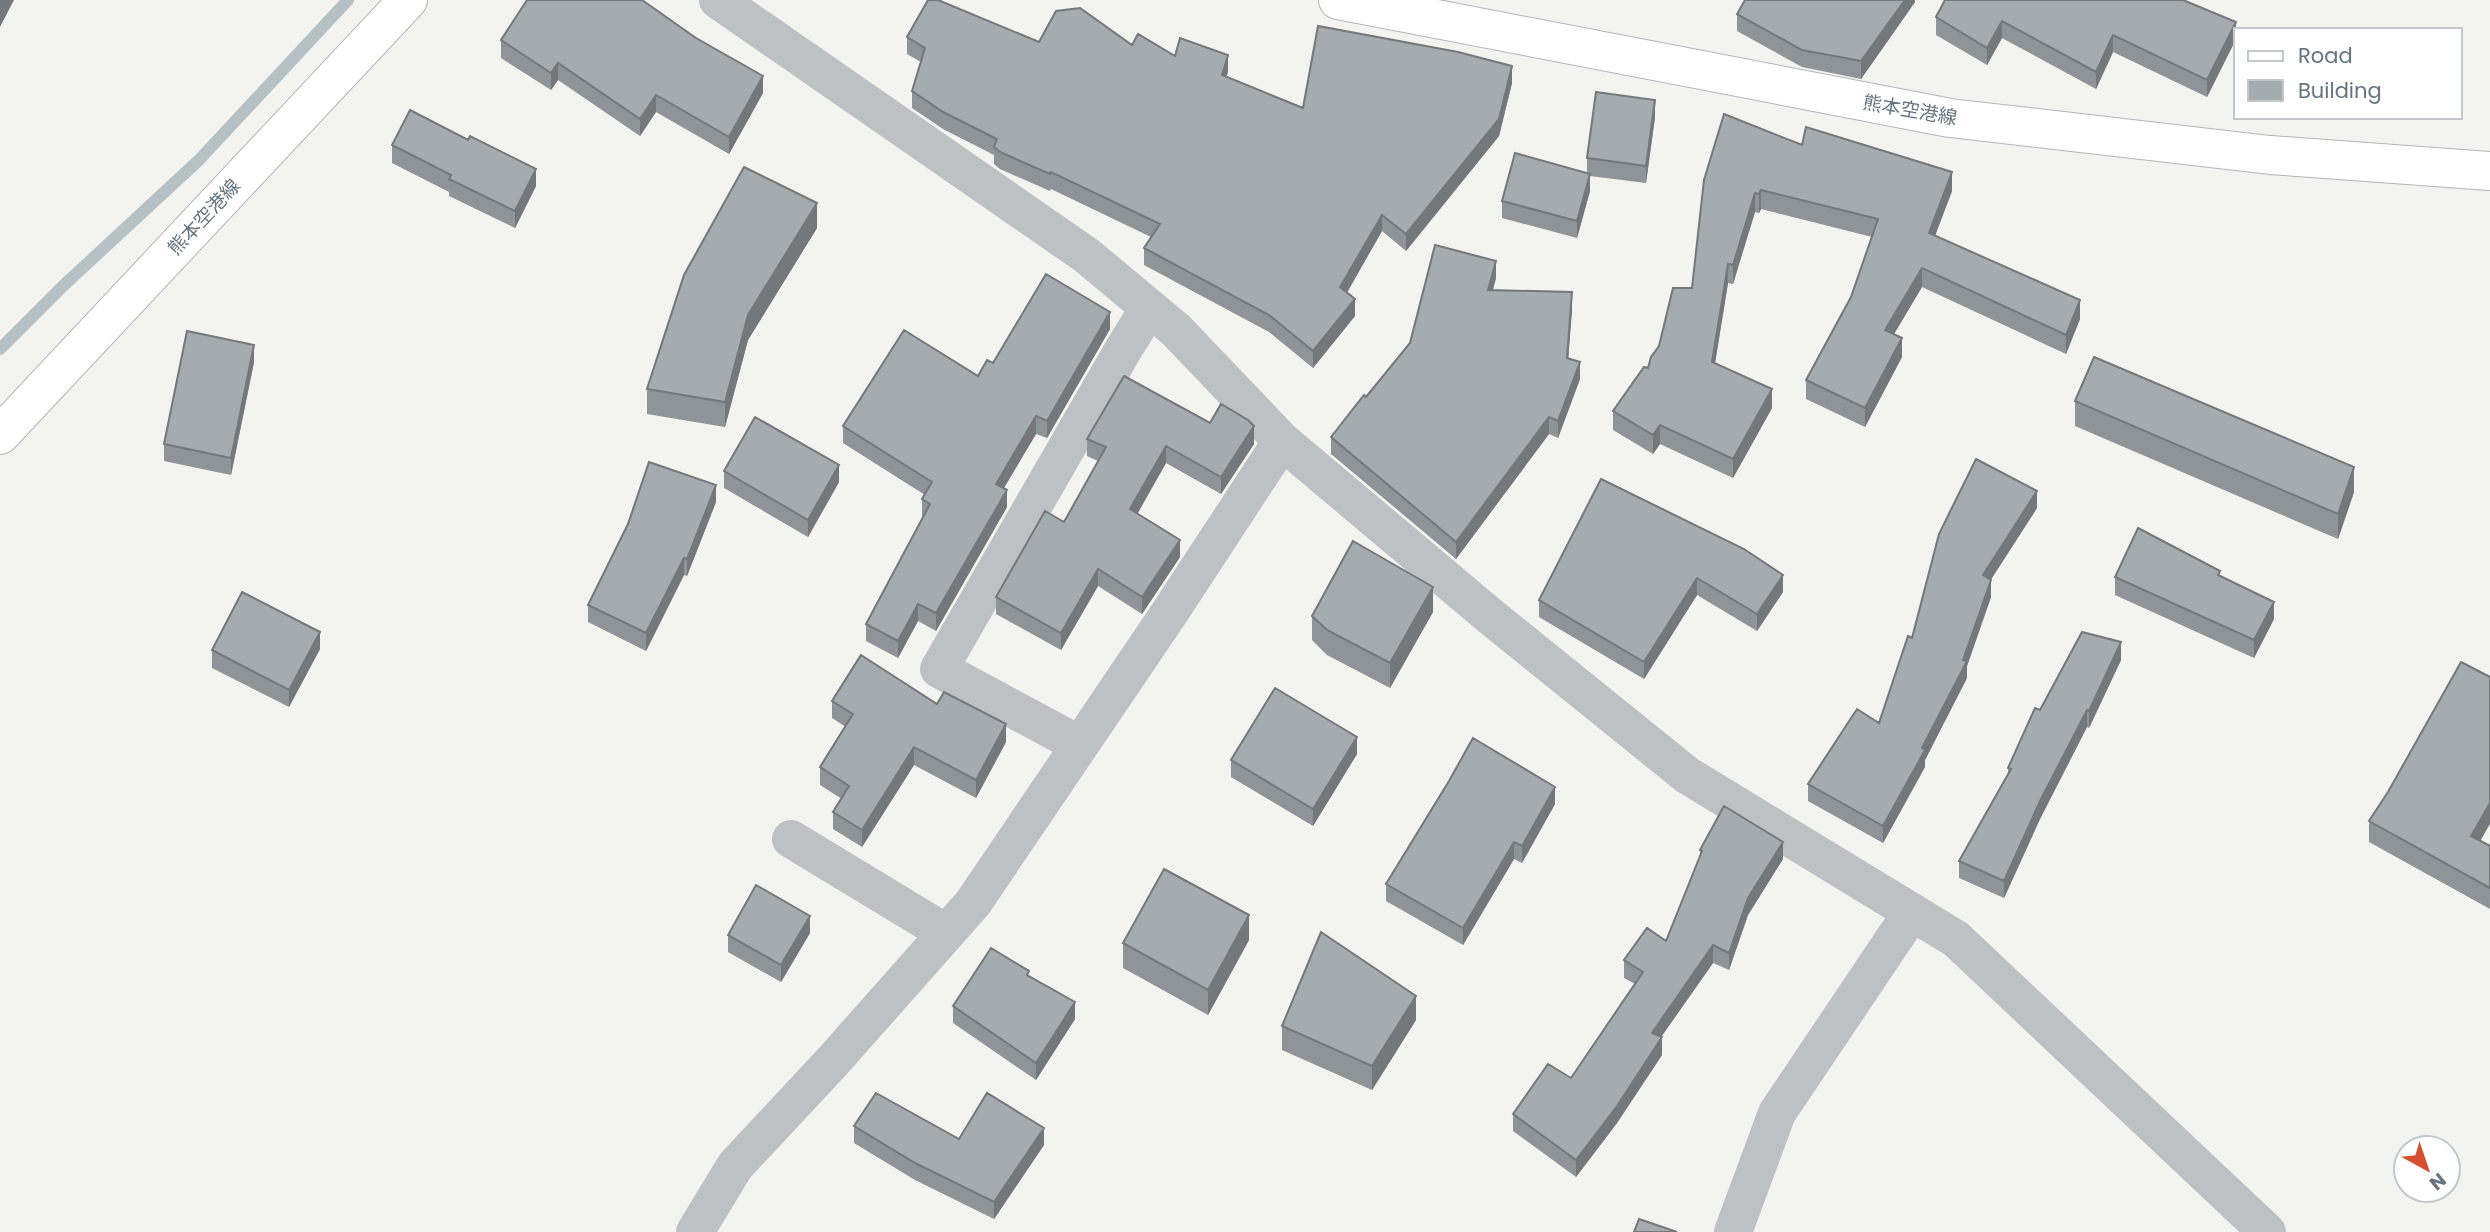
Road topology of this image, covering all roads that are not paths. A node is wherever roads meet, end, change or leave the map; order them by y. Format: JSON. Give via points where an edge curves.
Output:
{"nodes":[{"id":1,"x":408,"y":0,"type":"edge"},
{"id":2,"x":718,"y":0,"type":"edge"},
{"id":3,"x":1338,"y":0,"type":"edge"},
{"id":4,"x":2490,"y":171,"type":"edge"},
{"id":5,"x":1149,"y":308,"type":"junction"},
{"id":6,"x":0,"y":435,"type":"edge"},
{"id":7,"x":1282,"y":441,"type":"junction"},
{"id":8,"x":1080,"y":745,"type":"junction"},
{"id":9,"x":791,"y":839,"type":"dead end"},
{"id":10,"x":1912,"y":912,"type":"junction"},
{"id":11,"x":946,"y":933,"type":"junction"},
{"id":12,"x":695,"y":1232,"type":"edge"},
{"id":13,"x":1733,"y":1232,"type":"edge"},
{"id":14,"x":2267,"y":1232,"type":"edge"}],
"edges":[{"from":1,"to":6,"type":"main road","name":"熊本空港線"},
{"from":2,"to":5,"type":"street","via":[[1086,255]]},
{"from":3,"to":4,"type":"main road","name":"熊本空港線","via":[[1950,118],[2270,155]]},
{"from":5,"to":7,"type":"street","via":[[1176,330]]},
{"from":5,"to":8,"type":"street","via":[[939,669]]},
{"from":7,"to":8,"type":"street"},
{"from":7,"to":10,"type":"street","via":[[1687,775]]},
{"from":8,"to":11,"type":"street","via":[[973,903]]},
{"from":9,"to":11,"type":"street"},
{"from":10,"to":13,"type":"street","via":[[1777,1113]]},
{"from":10,"to":14,"type":"street","via":[[1956,939]]},
{"from":11,"to":12,"type":"street","via":[[735,1166]]}]}
